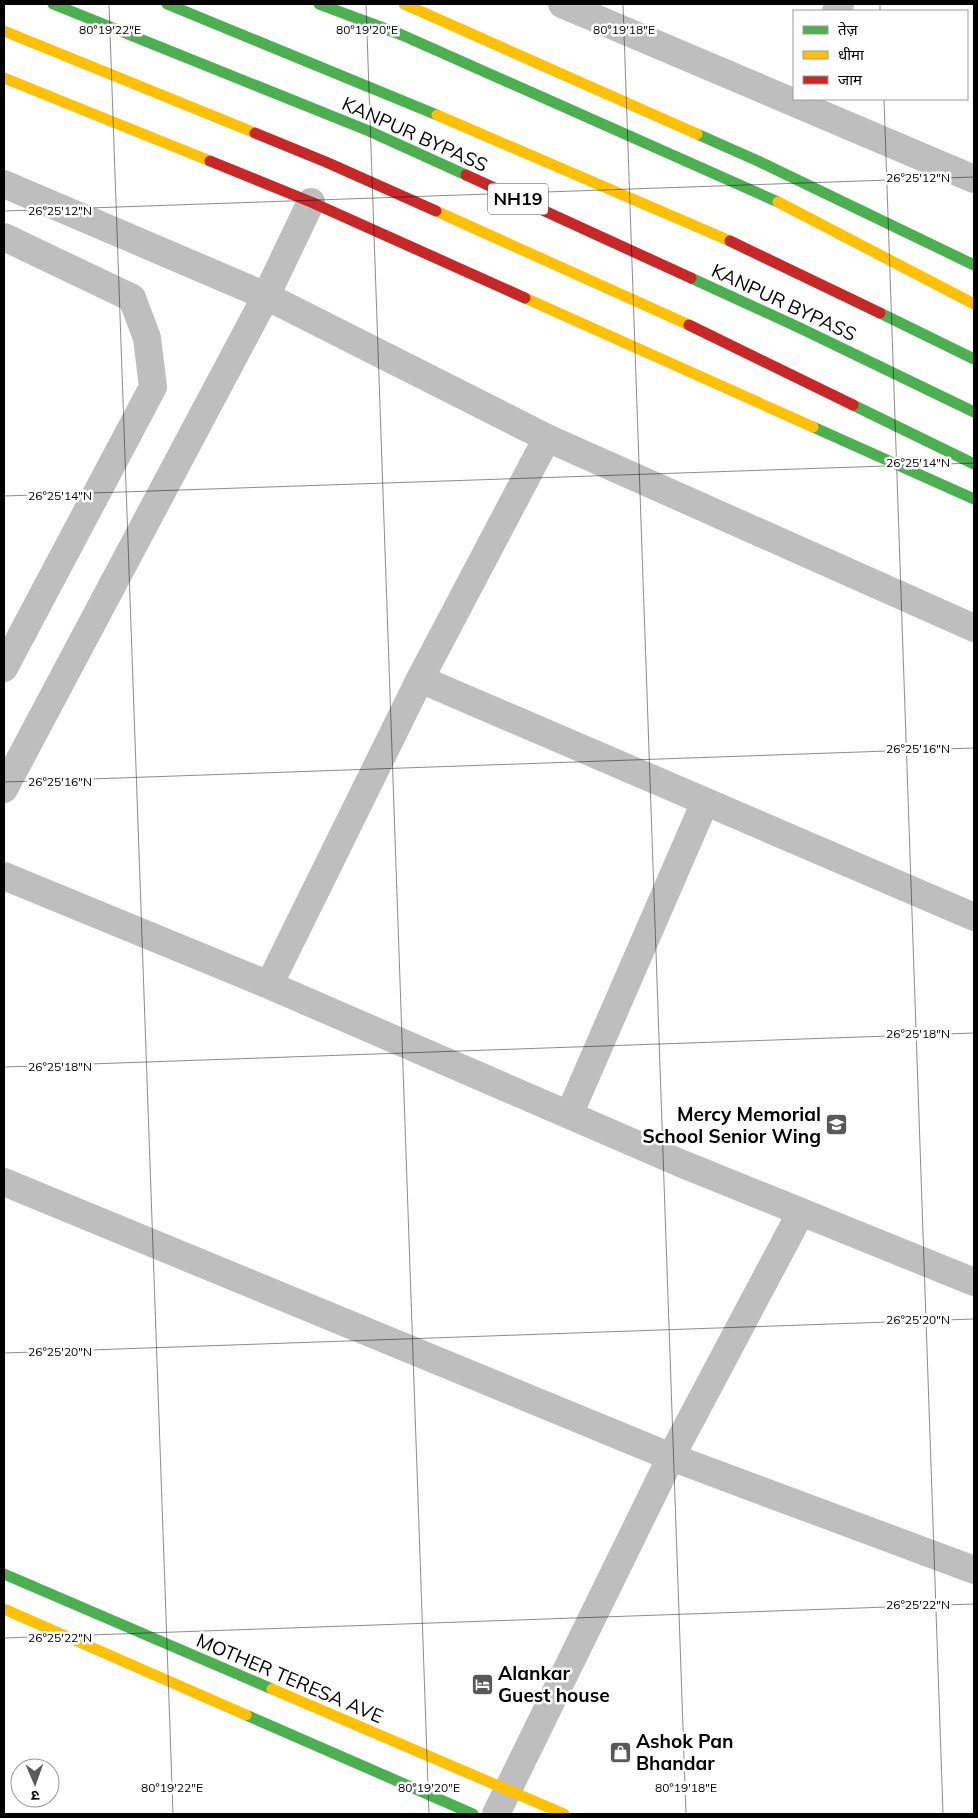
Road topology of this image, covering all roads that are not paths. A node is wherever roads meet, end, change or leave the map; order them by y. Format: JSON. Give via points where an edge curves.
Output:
{"nodes":[{"id":1,"x":53,"y":4,"type":"edge"},
{"id":2,"x":166,"y":4,"type":"edge"},
{"id":3,"x":319,"y":4,"type":"edge"},
{"id":4,"x":562,"y":4,"type":"edge"},
{"id":5,"x":416,"y":5,"type":"edge"},
{"id":6,"x":4,"y":31,"type":"edge"},
{"id":7,"x":4,"y":78,"type":"edge"},
{"id":8,"x":792,"y":96,"type":"edge"},
{"id":9,"x":801,"y":100,"type":"edge"},
{"id":10,"x":974,"y":178,"type":"edge"},
{"id":11,"x":4,"y":184,"type":"edge"},
{"id":12,"x":311,"y":202,"type":"junction"},
{"id":13,"x":4,"y":237,"type":"edge"},
{"id":14,"x":974,"y":264,"type":"edge"},
{"id":15,"x":266,"y":296,"type":"junction"},
{"id":16,"x":974,"y":304,"type":"edge"},
{"id":17,"x":974,"y":359,"type":"edge"},
{"id":18,"x":974,"y":412,"type":"edge"},
{"id":19,"x":547,"y":438,"type":"junction"},
{"id":20,"x":974,"y":464,"type":"edge"},
{"id":21,"x":974,"y":499,"type":"edge"},
{"id":22,"x":974,"y":628,"type":"edge"},
{"id":23,"x":4,"y":668,"type":"edge"},
{"id":24,"x":420,"y":679,"type":"junction"},
{"id":25,"x":4,"y":789,"type":"edge"},
{"id":26,"x":705,"y":802,"type":"junction"},
{"id":27,"x":4,"y":876,"type":"edge"},
{"id":28,"x":974,"y":917,"type":"edge"},
{"id":29,"x":269,"y":985,"type":"junction"},
{"id":30,"x":569,"y":1115,"type":"junction"},
{"id":31,"x":4,"y":1182,"type":"edge"},
{"id":32,"x":801,"y":1212,"type":"junction"},
{"id":33,"x":974,"y":1282,"type":"edge"},
{"id":34,"x":671,"y":1457,"type":"junction"},
{"id":35,"x":974,"y":1570,"type":"edge"},
{"id":36,"x":4,"y":1574,"type":"edge"},
{"id":37,"x":4,"y":1609,"type":"edge"},
{"id":38,"x":501,"y":1803,"type":"edge"},
{"id":39,"x":473,"y":1814,"type":"edge"},
{"id":40,"x":564,"y":1814,"type":"edge"}],
"edges":[{"from":1,"to":18,"type":"main road","name":"KANPUR BYPASS","number":"NH19","via":[[370,132],[800,328]]},
{"from":2,"to":17,"type":"main road","name":"KANPUR BYPASS","number":"NH19","via":[[411,104],[748,249]]},
{"from":3,"to":16,"type":"main road","via":[[402,35],[762,194]]},
{"from":4,"to":8,"type":"street"},
{"from":5,"to":14,"type":"main road","via":[[758,160]]},
{"from":6,"to":20,"type":"main road","via":[[326,162],[696,328]]},
{"from":7,"to":12,"type":"main road"},
{"from":9,"to":10,"type":"street"},
{"from":11,"to":15,"type":"street"},
{"from":12,"to":15,"type":"street"},
{"from":12,"to":21,"type":"main road"},
{"from":13,"to":23,"type":"street","via":[[132,298],[147,338],[153,387]]},
{"from":15,"to":19,"type":"street"},
{"from":15,"to":25,"type":"street"},
{"from":19,"to":22,"type":"street"},
{"from":19,"to":24,"type":"street"},
{"from":24,"to":26,"type":"street"},
{"from":24,"to":29,"type":"street"},
{"from":26,"to":28,"type":"street"},
{"from":26,"to":30,"type":"street"},
{"from":27,"to":29,"type":"street"},
{"from":29,"to":30,"type":"street"},
{"from":30,"to":32,"type":"street"},
{"from":31,"to":34,"type":"street"},
{"from":32,"to":33,"type":"street"},
{"from":32,"to":34,"type":"street"},
{"from":34,"to":35,"type":"street"},
{"from":34,"to":38,"type":"street"},
{"from":36,"to":38,"type":"main road","name":"MOTHER TERESA AVE"},
{"from":37,"to":39,"type":"main road"},
{"from":38,"to":40,"type":"main road","name":"MOTHER TERESA AVE"}]}
